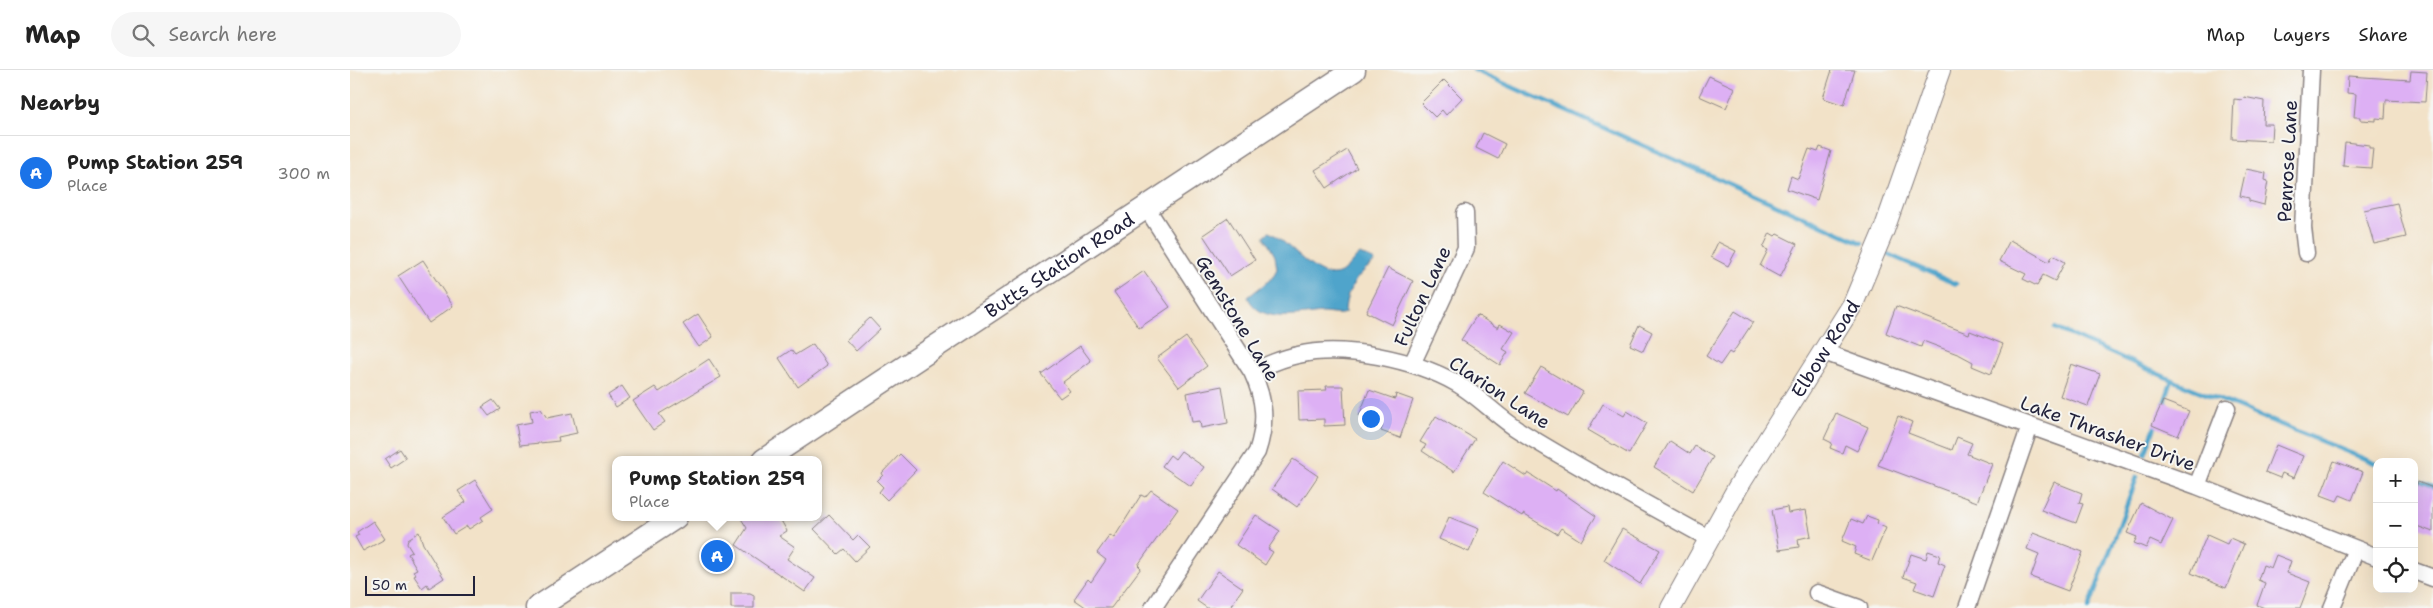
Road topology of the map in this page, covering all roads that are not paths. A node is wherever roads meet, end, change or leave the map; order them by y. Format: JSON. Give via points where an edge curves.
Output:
{"nodes":[{"id":1,"x":1354,"y":70,"type":"edge"},
{"id":2,"x":1940,"y":70,"type":"edge"},
{"id":3,"x":2312,"y":70,"type":"edge"},
{"id":4,"x":1146,"y":207,"type":"junction"},
{"id":5,"x":1465,"y":213,"type":"dead end"},
{"id":6,"x":2306,"y":253,"type":"dead end"},
{"id":7,"x":1824,"y":352,"type":"junction"},
{"id":8,"x":1412,"y":364,"type":"junction"},
{"id":9,"x":1252,"y":372,"type":"junction"},
{"id":10,"x":2227,"y":408,"type":"dead end"},
{"id":11,"x":2030,"y":426,"type":"junction"},
{"id":12,"x":770,"y":456,"type":"edge"},
{"id":13,"x":2197,"y":486,"type":"junction"},
{"id":14,"x":670,"y":521,"type":"edge"},
{"id":15,"x":1708,"y":538,"type":"junction"},
{"id":16,"x":2356,"y":549,"type":"junction"},
{"id":17,"x":2373,"y":555,"type":"edge"},
{"id":18,"x":2418,"y":572,"type":"edge"},
{"id":19,"x":2433,"y":578,"type":"edge"},
{"id":20,"x":1817,"y":593,"type":"dead end"},
{"id":21,"x":537,"y":608,"type":"edge"},
{"id":22,"x":1153,"y":608,"type":"edge"},
{"id":23,"x":1671,"y":608,"type":"edge"},
{"id":24,"x":1859,"y":608,"type":"edge"},
{"id":25,"x":1967,"y":608,"type":"edge"},
{"id":26,"x":2332,"y":608,"type":"edge"}],
"edges":[{"from":1,"to":4,"type":"main road","name":"Butts Station Road"},
{"from":2,"to":7,"type":"street","name":"Elbow Road","via":[[1875,254],[1852,304]]},
{"from":3,"to":6,"type":"street","name":"Penrose Lane","via":[[2303,228]]},
{"from":4,"to":9,"type":"street","name":"Gemstone Lane"},
{"from":4,"to":12,"type":"main road","name":"Butts Station Road"},
{"from":5,"to":8,"type":"street","name":"Fulton Lane","via":[[1466,248]]},
{"from":7,"to":11,"type":"street","name":"Lake Thrasher Drive"},
{"from":7,"to":15,"type":"street","name":"Elbow Road"},
{"from":8,"to":9,"type":"street","name":"Clarion Lane","via":[[1370,356],[1314,352],[1280,359]]},
{"from":8,"to":15,"type":"street","name":"Clarion Lane","via":[[1456,382],[1518,430]]},
{"from":9,"to":22,"type":"street","name":"Gemstone Lane","via":[[1264,409],[1263,434],[1256,452]]},
{"from":10,"to":13,"type":"street"},
{"from":11,"to":13,"type":"street","name":"Lake Thrasher Drive"},
{"from":11,"to":25,"type":"street"},
{"from":13,"to":16,"type":"street","name":"Lake Thrasher Drive"},
{"from":14,"to":21,"type":"main road"},
{"from":15,"to":23,"type":"street","name":"Elbow Road"},
{"from":16,"to":17,"type":"street","name":"Lake Thrasher Drive"},
{"from":16,"to":26,"type":"street"},
{"from":18,"to":19,"type":"street"},
{"from":20,"to":24,"type":"street"}]}
